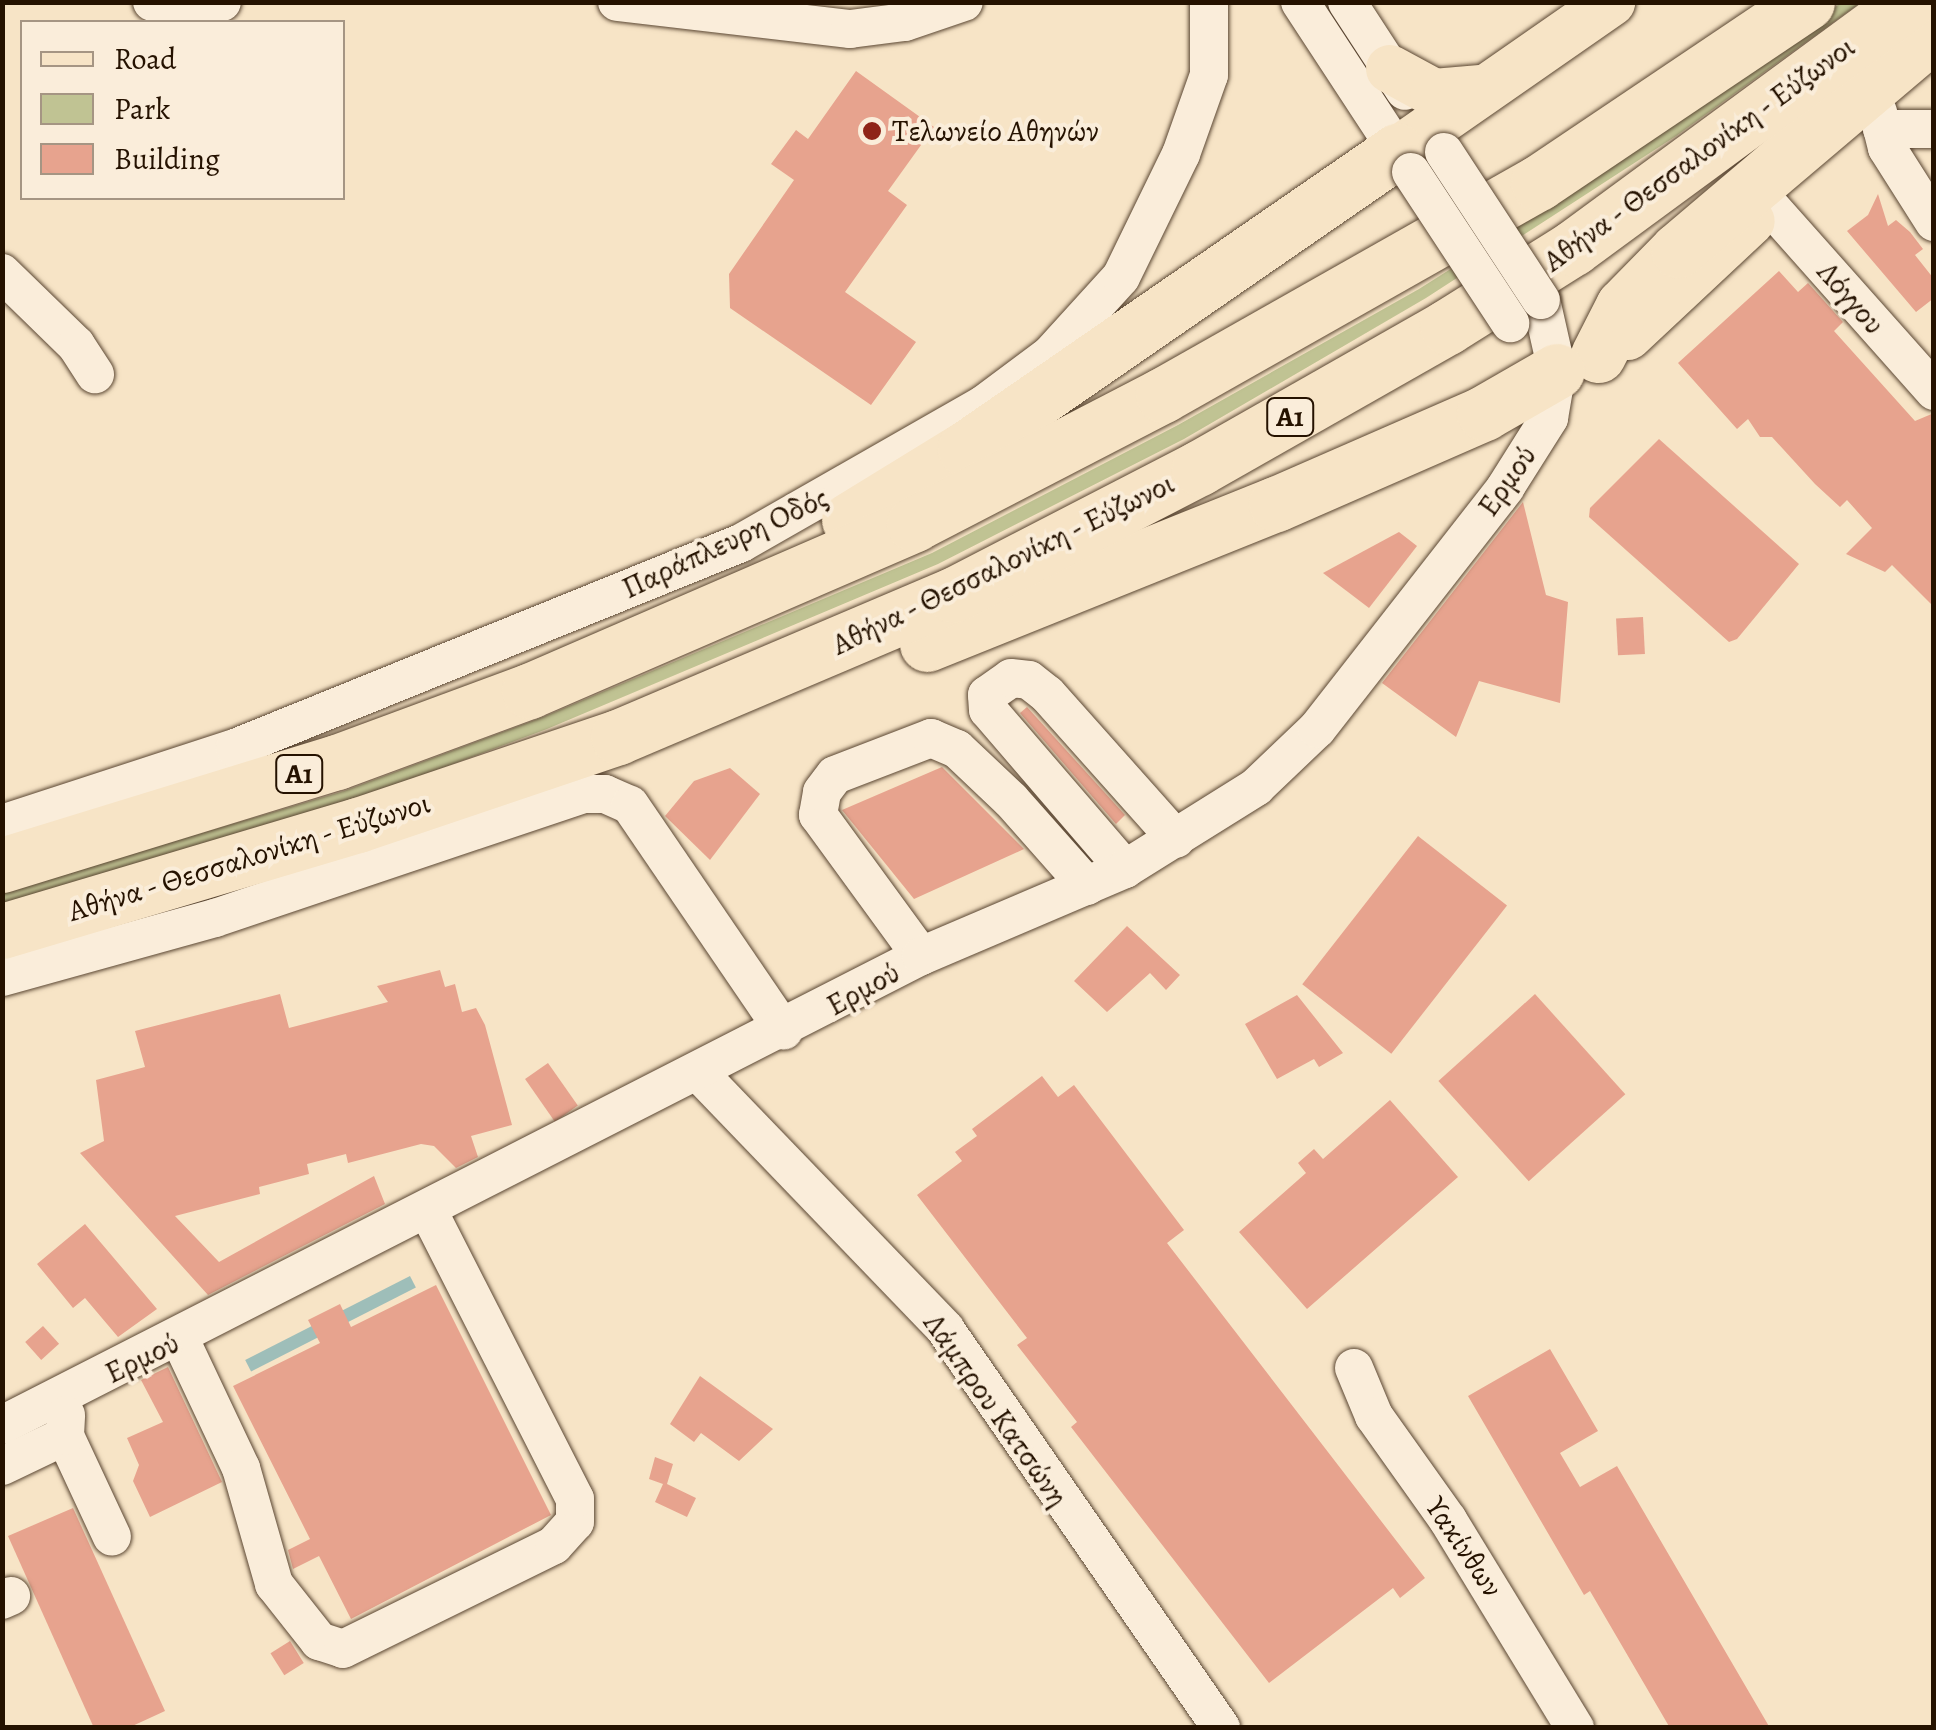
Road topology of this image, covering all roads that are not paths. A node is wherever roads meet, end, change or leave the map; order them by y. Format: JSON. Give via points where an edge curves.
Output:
{"nodes":[{"id":1,"x":152,"y":2,"type":"edge"},
{"id":2,"x":222,"y":2,"type":"edge"},
{"id":3,"x":617,"y":2,"type":"edge"},
{"id":4,"x":964,"y":2,"type":"edge"},
{"id":5,"x":1210,"y":2,"type":"edge"},
{"id":6,"x":1300,"y":2,"type":"edge"},
{"id":7,"x":1348,"y":2,"type":"edge"},
{"id":8,"x":1611,"y":2,"type":"edge"},
{"id":9,"x":1807,"y":2,"type":"edge"},
{"id":10,"x":1908,"y":2,"type":"edge"},
{"id":11,"x":1934,"y":33,"type":"edge"},
{"id":12,"x":1390,"y":68,"type":"junction"},
{"id":13,"x":1934,"y":68,"type":"edge"},
{"id":14,"x":1481,"y":90,"type":"junction"},
{"id":15,"x":1896,"y":112,"type":"edge"},
{"id":16,"x":1934,"y":129,"type":"edge"},
{"id":17,"x":1421,"y":150,"type":"junction"},
{"id":18,"x":1769,"y":205,"type":"junction"},
{"id":19,"x":1934,"y":222,"type":"edge"},
{"id":20,"x":2,"y":274,"type":"edge"},
{"id":21,"x":1578,"y":363,"type":"junction"},
{"id":22,"x":95,"y":374,"type":"dead end"},
{"id":23,"x":1934,"y":392,"type":"edge"},
{"id":24,"x":590,"y":664,"type":"junction"},
{"id":25,"x":618,"y":737,"type":"junction"},
{"id":26,"x":2,"y":824,"type":"edge"},
{"id":27,"x":1176,"y":839,"type":"junction"},
{"id":28,"x":2,"y":865,"type":"edge"},
{"id":29,"x":1125,"y":869,"type":"junction"},
{"id":30,"x":1087,"y":886,"type":"junction"},
{"id":31,"x":2,"y":932,"type":"edge"},
{"id":32,"x":921,"y":956,"type":"junction"},
{"id":33,"x":2,"y":977,"type":"edge"},
{"id":34,"x":784,"y":1031,"type":"junction"},
{"id":35,"x":700,"y":1074,"type":"junction"},
{"id":36,"x":428,"y":1210,"type":"junction"},
{"id":37,"x":180,"y":1339,"type":"junction"},
{"id":38,"x":1354,"y":1368,"type":"dead end"},
{"id":39,"x":59,"y":1398,"type":"junction"},
{"id":40,"x":2,"y":1426,"type":"edge"},
{"id":41,"x":65,"y":1436,"type":"junction"},
{"id":42,"x":2,"y":1466,"type":"edge"},
{"id":43,"x":112,"y":1537,"type":"dead end"},
{"id":44,"x":1222,"y":1728,"type":"edge"},
{"id":45,"x":1574,"y":1728,"type":"edge"}],
"edges":[{"from":1,"to":2,"type":"street","via":[[199,9]]},
{"from":3,"to":4,"type":"street","via":[[850,29],[904,22]]},
{"from":5,"to":26,"type":"street","name":"Παράπλευρη Οδός","via":[[1210,75],[1162,196],[1120,277],[1050,355],[983,405],[741,543],[235,748]]},
{"from":6,"to":17,"type":"street"},
{"from":7,"to":12,"type":"street"},
{"from":8,"to":14,"type":"main road"},
{"from":9,"to":24,"type":"highway","name":"Αθήνα - Θεσσαλονίκη - Εύζωνοι","number":"Α1","via":[[1538,183],[1163,395],[914,524]]},
{"from":10,"to":25,"type":"highway","name":"Αθήνα - Θεσσαλονίκη - Εύζωνοι","number":"Α1","via":[[1573,248],[1337,392],[953,595]]},
{"from":11,"to":21,"type":"highway","via":[[1678,250]]},
{"from":12,"to":14,"type":"main road","via":[[1434,93]]},
{"from":12,"to":17,"type":"street"},
{"from":13,"to":15,"type":"main road"},
{"from":14,"to":17,"type":"main road"},
{"from":15,"to":16,"type":"street"},
{"from":15,"to":18,"type":"main road"},
{"from":15,"to":19,"type":"street","via":[[1916,200]]},
{"from":17,"to":21,"type":"street","bridge":true,"via":[[1541,300]]},
{"from":17,"to":21,"type":"street","bridge":true,"via":[[1510,322]]},
{"from":17,"to":24,"type":"highway","via":[[965,449]]},
{"from":18,"to":21,"type":"main road","via":[[1635,332]]},
{"from":18,"to":23,"type":"street","name":"Λόγγου"},
{"from":20,"to":22,"type":"street","via":[[76,346]]},
{"from":21,"to":25,"type":"highway","via":[[1484,413],[1276,504],[842,677],[732,714]]},
{"from":21,"to":27,"type":"street","name":"Ερμού","via":[[1505,488],[1317,729],[1256,787]]},
{"from":24,"to":28,"type":"highway","name":"Αθήνα - Θεσσαλονίκη - Εύζωνοι","number":"Α1","via":[[337,762]]},
{"from":25,"to":31,"type":"highway","name":"Αθήνα - Θεσσαλονίκη - Εύζωνοι","number":"Α1","via":[[288,848]]},
{"from":27,"to":29,"type":"street","name":"Ερμού"},
{"from":27,"to":29,"type":"street","via":[[1046,694],[1029,680],[1010,678],[987,695],[988,710]]},
{"from":29,"to":30,"type":"street","name":"Ερμού"},
{"from":30,"to":32,"type":"street","name":"Ερμού"},
{"from":30,"to":32,"type":"street","via":[[1011,800],[932,738],[836,775],[822,792],[818,815]]},
{"from":32,"to":34,"type":"street","name":"Ερμού"},
{"from":33,"to":34,"type":"street","via":[[215,918],[584,794],[605,794],[630,805]]},
{"from":34,"to":35,"type":"street","name":"Ερμού"},
{"from":35,"to":36,"type":"street","name":"Ερμού"},
{"from":35,"to":44,"type":"street","name":"Λάμπρου Κατσώνη","via":[[944,1329]]},
{"from":36,"to":37,"type":"street","name":"Ερμού"},
{"from":36,"to":37,"type":"street","via":[[576,1499],[575,1522],[554,1546],[343,1649],[319,1640],[274,1584],[240,1468]]},
{"from":37,"to":39,"type":"street","name":"Ερμού"},
{"from":38,"to":45,"type":"street","name":"Υακίνθων","via":[[1374,1416],[1448,1520]]},
{"from":39,"to":40,"type":"street","name":"Ερμού"},
{"from":39,"to":41,"type":"street","via":[[68,1420]]},
{"from":41,"to":42,"type":"street"},
{"from":41,"to":43,"type":"street"}]}
